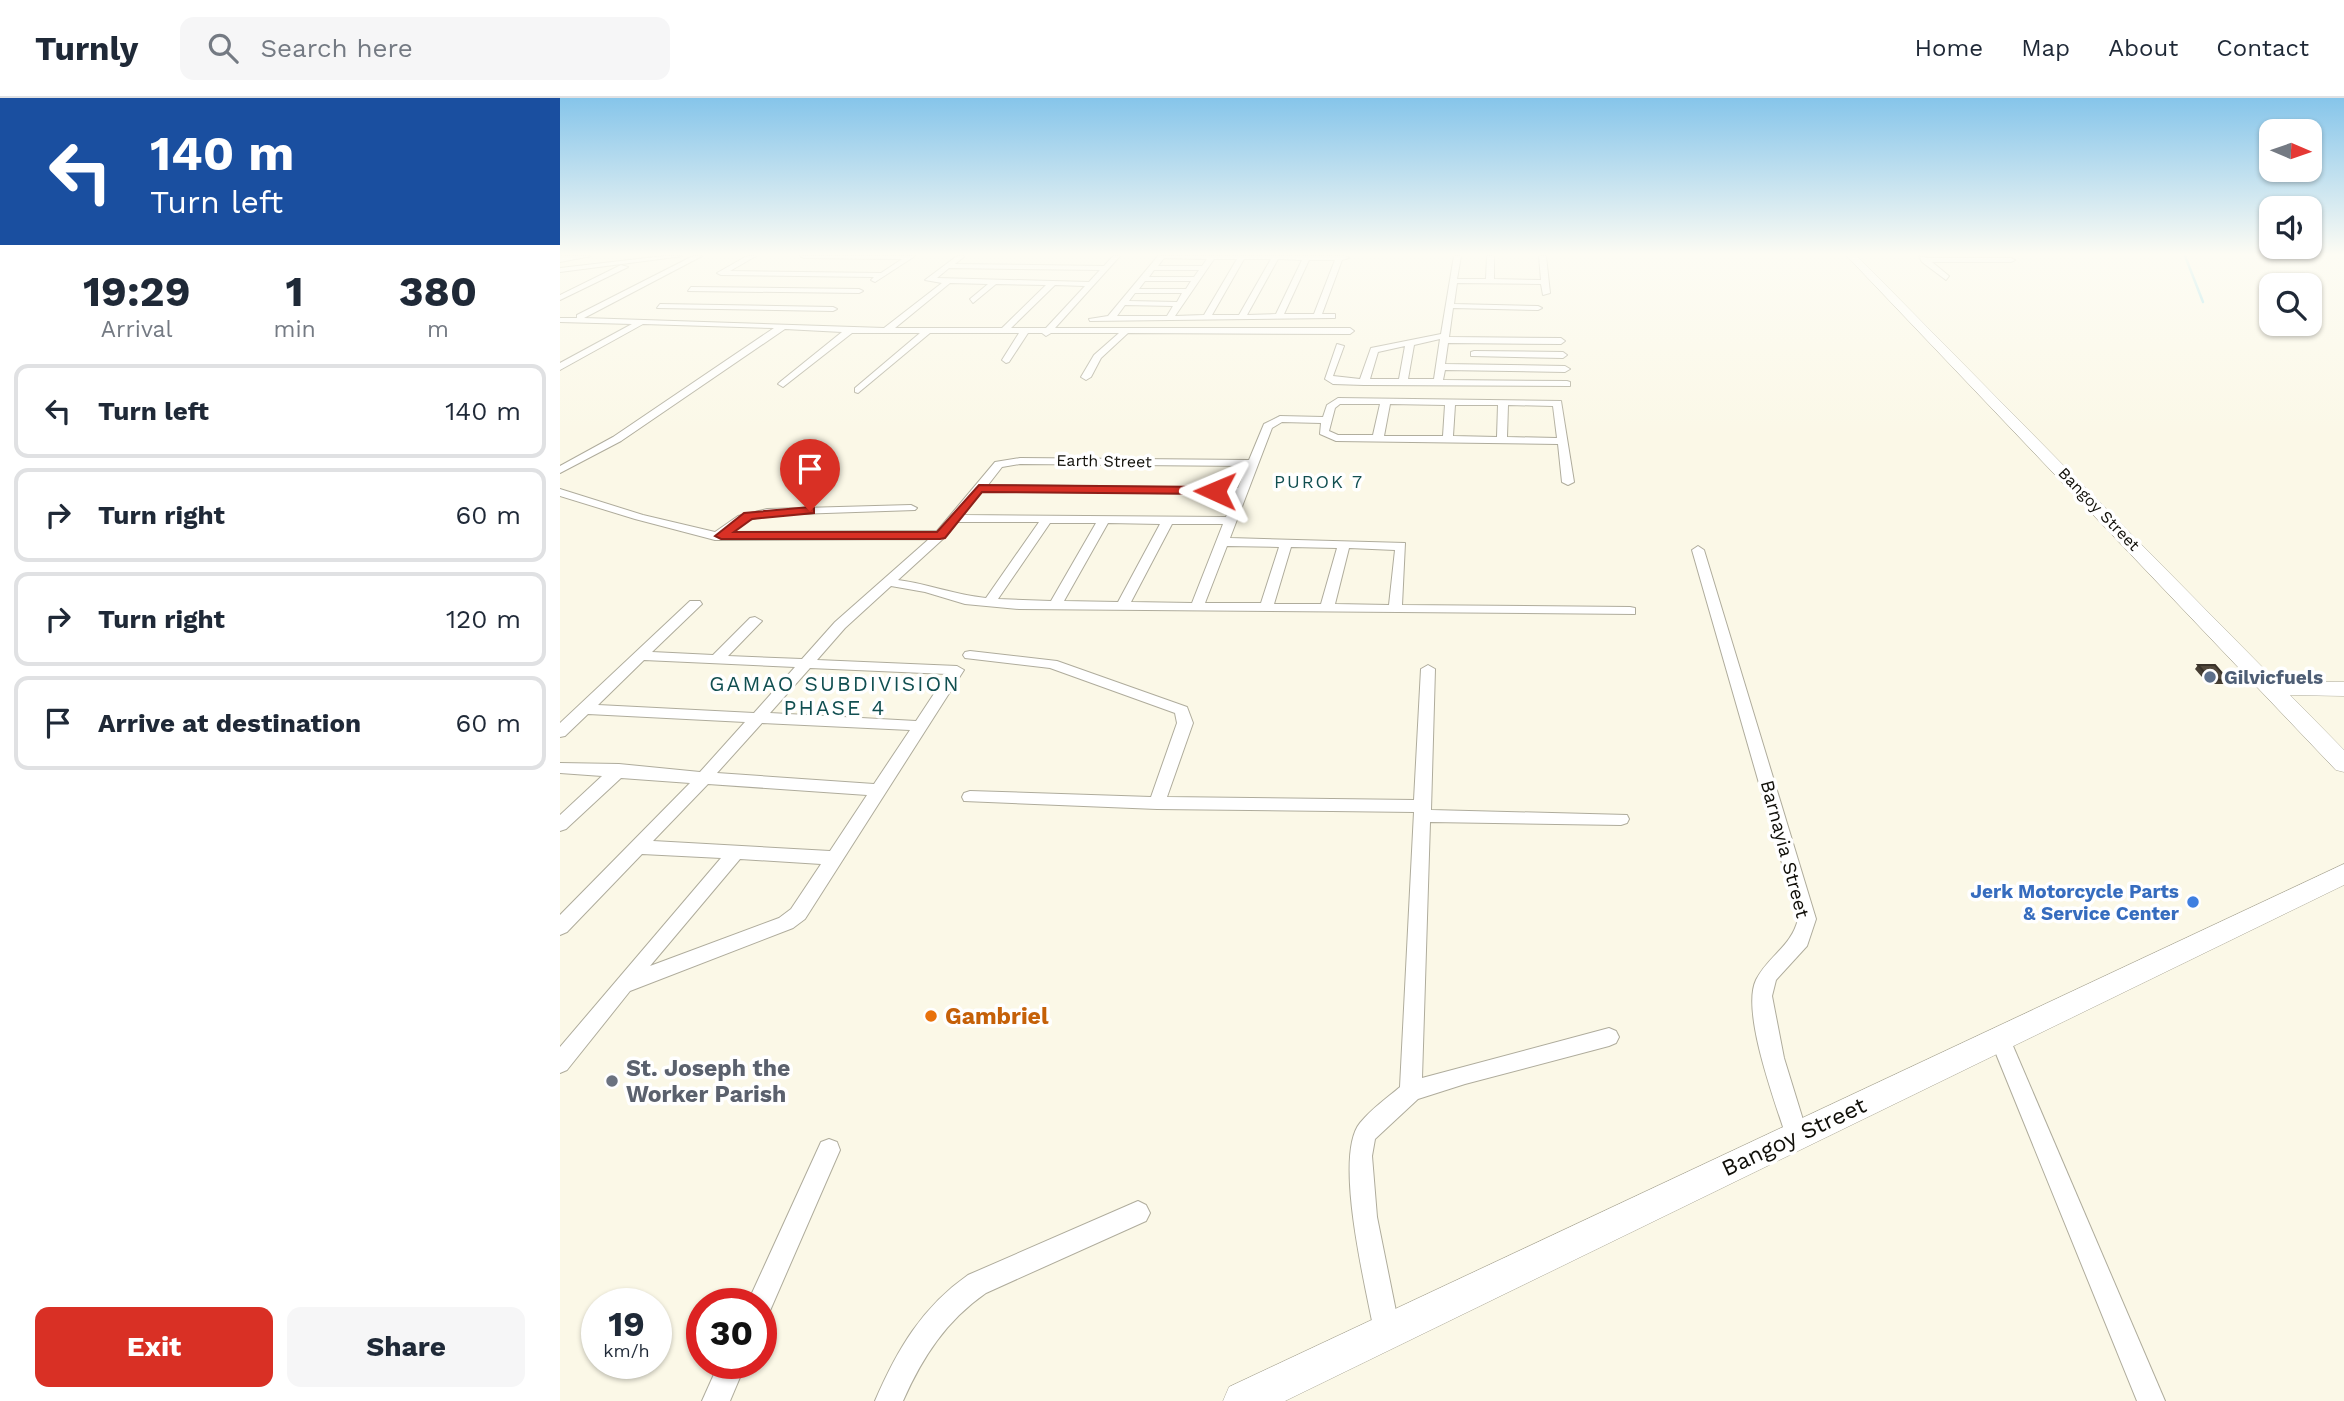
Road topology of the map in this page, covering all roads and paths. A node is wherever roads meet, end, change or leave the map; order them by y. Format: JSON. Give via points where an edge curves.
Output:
{"nodes":[{"id":1,"x":821,"y":317,"type":"edge"},
{"id":2,"x":903,"y":317,"type":"edge"},
{"id":3,"x":1018,"y":317,"type":"edge"},
{"id":4,"x":1061,"y":317,"type":"edge"},
{"id":5,"x":1224,"y":317,"type":"junction"},
{"id":6,"x":1242,"y":317,"type":"joint"},
{"id":7,"x":1279,"y":317,"type":"joint"},
{"id":8,"x":1286,"y":317,"type":"edge"},
{"id":9,"x":1448,"y":317,"type":"edge"},
{"id":10,"x":1911,"y":317,"type":"edge"},
{"id":11,"x":1110,"y":318,"type":"joint"},
{"id":12,"x":1169,"y":318,"type":"joint"},
{"id":13,"x":1206,"y":318,"type":"joint"},
{"id":14,"x":1093,"y":319,"type":"dead end"},
{"id":15,"x":560,"y":320,"type":"edge"},
{"id":16,"x":642,"y":321,"type":"junction"},
{"id":17,"x":782,"y":327,"type":"junction"},
{"id":18,"x":804,"y":328,"type":"junction"},
{"id":19,"x":850,"y":330,"type":"junction"},
{"id":20,"x":885,"y":331,"type":"junction"},
{"id":21,"x":927,"y":331,"type":"junction"},
{"id":22,"x":1219,"y":331,"type":"junction"},
{"id":23,"x":1350,"y":331,"type":"dead end"},
{"id":24,"x":1002,"y":332,"type":"junction"},
{"id":25,"x":1024,"y":332,"type":"junction"},
{"id":26,"x":1125,"y":332,"type":"junction"},
{"id":27,"x":1046,"y":333,"type":"junction"},
{"id":28,"x":1444,"y":338,"type":"junction"},
{"id":29,"x":1475,"y":340,"type":"junction"},
{"id":30,"x":1410,"y":343,"type":"junction"},
{"id":31,"x":1340,"y":346,"type":"dead end"},
{"id":32,"x":1474,"y":354,"type":"junction"},
{"id":33,"x":1563,"y":355,"type":"junction"},
{"id":34,"x":1006,"y":360,"type":"dead end"},
{"id":35,"x":560,"y":367,"type":"edge"},
{"id":36,"x":1440,"y":367,"type":"junction"},
{"id":37,"x":1474,"y":368,"type":"junction"},
{"id":38,"x":1565,"y":369,"type":"junction"},
{"id":39,"x":1086,"y":377,"type":"dead end"},
{"id":40,"x":1364,"y":382,"type":"junction"},
{"id":41,"x":1403,"y":382,"type":"junction"},
{"id":42,"x":783,"y":383,"type":"dead end"},
{"id":43,"x":1418,"y":383,"type":"junction"},
{"id":44,"x":1438,"y":383,"type":"junction"},
{"id":45,"x":858,"y":390,"type":"dead end"},
{"id":46,"x":1386,"y":401,"type":"junction"},
{"id":47,"x":1415,"y":401,"type":"junction"},
{"id":48,"x":1450,"y":402,"type":"junction"},
{"id":49,"x":1503,"y":403,"type":"junction"},
{"id":50,"x":1326,"y":420,"type":"junction"},
{"id":51,"x":1378,"y":438,"type":"junction"},
{"id":52,"x":1448,"y":439,"type":"junction"},
{"id":53,"x":1502,"y":440,"type":"junction"},
{"id":54,"x":1562,"y":441,"type":"junction"},
{"id":55,"x":1251,"y":463,"type":"junction"},
{"id":56,"x":560,"y":470,"type":"edge"},
{"id":57,"x":1568,"y":482,"type":"dead end"},
{"id":58,"x":979,"y":488,"type":"junction"},
{"id":59,"x":1241,"y":491,"type":"junction"},
{"id":60,"x":560,"y":492,"type":"edge"},
{"id":61,"x":911,"y":508,"type":"dead end"},
{"id":62,"x":954,"y":518,"type":"junction"},
{"id":63,"x":1047,"y":519,"type":"junction"},
{"id":64,"x":1104,"y":519,"type":"junction"},
{"id":65,"x":1168,"y":520,"type":"junction"},
{"id":66,"x":1231,"y":521,"type":"junction"},
{"id":67,"x":940,"y":535,"type":"junction"},
{"id":68,"x":721,"y":536,"type":"junction"},
{"id":69,"x":1225,"y":542,"type":"junction"},
{"id":70,"x":1286,"y":543,"type":"junction"},
{"id":71,"x":1344,"y":544,"type":"junction"},
{"id":72,"x":1698,"y":550,"type":"dead end"},
{"id":73,"x":888,"y":582,"type":"junction"},
{"id":74,"x":989,"y":603,"type":"junction"},
{"id":75,"x":695,"y":604,"type":"dead end"},
{"id":76,"x":1055,"y":606,"type":"junction"},
{"id":77,"x":1122,"y":607,"type":"junction"},
{"id":78,"x":1197,"y":607,"type":"junction"},
{"id":79,"x":1266,"y":607,"type":"junction"},
{"id":80,"x":1327,"y":608,"type":"junction"},
{"id":81,"x":1395,"y":609,"type":"junction"},
{"id":82,"x":1630,"y":611,"type":"dead end"},
{"id":83,"x":755,"y":621,"type":"dead end"},
{"id":84,"x":970,"y":655,"type":"dead end"},
{"id":85,"x":640,"y":656,"type":"junction"},
{"id":86,"x":716,"y":660,"type":"junction"},
{"id":87,"x":804,"y":663,"type":"junction"},
{"id":88,"x":1428,"y":668,"type":"dead end"},
{"id":89,"x":2272,"y":688,"type":"junction"},
{"id":90,"x":2344,"y":689,"type":"edge"},
{"id":91,"x":585,"y":709,"type":"junction"},
{"id":92,"x":757,"y":716,"type":"junction"},
{"id":93,"x":921,"y":726,"type":"junction"},
{"id":94,"x":560,"y":732,"type":"edge"},
{"id":95,"x":2344,"y":764,"type":"edge"},
{"id":96,"x":560,"y":768,"type":"edge"},
{"id":97,"x":619,"y":771,"type":"junction"},
{"id":98,"x":704,"y":778,"type":"junction"},
{"id":99,"x":878,"y":790,"type":"junction"},
{"id":100,"x":970,"y":797,"type":"dead end"},
{"id":101,"x":1157,"y":803,"type":"junction"},
{"id":102,"x":1422,"y":811,"type":"junction"},
{"id":103,"x":1621,"y":819,"type":"dead end"},
{"id":104,"x":560,"y":825,"type":"edge"},
{"id":105,"x":638,"y":847,"type":"junction"},
{"id":106,"x":737,"y":850,"type":"junction"},
{"id":107,"x":834,"y":858,"type":"junction"},
{"id":108,"x":2344,"y":874,"type":"edge"},
{"id":109,"x":560,"y":927,"type":"edge"},
{"id":110,"x":623,"y":985,"type":"junction"},
{"id":111,"x":1609,"y":1037,"type":"dead end"},
{"id":112,"x":2000,"y":1039,"type":"junction"},
{"id":113,"x":560,"y":1063,"type":"edge"},
{"id":114,"x":1411,"y":1091,"type":"junction"},
{"id":115,"x":1797,"y":1136,"type":"junction"},
{"id":116,"x":829,"y":1150,"type":"dead end"},
{"id":117,"x":1138,"y":1213,"type":"dead end"},
{"id":118,"x":767,"y":1288,"type":"edge"},
{"id":119,"x":1387,"y":1331,"type":"junction"},
{"id":120,"x":726,"y":1379,"type":"edge"},
{"id":121,"x":716,"y":1401,"type":"edge"},
{"id":122,"x":889,"y":1401,"type":"edge"},
{"id":123,"x":1243,"y":1401,"type":"edge"},
{"id":124,"x":2151,"y":1401,"type":"edge"}],
"edges":[{"from":1,"to":18,"type":"street"},
{"from":2,"to":20,"type":"street"},
{"from":3,"to":24,"type":"street"},
{"from":4,"to":27,"type":"street"},
{"from":5,"to":6,"type":"street"},
{"from":5,"to":13,"type":"street"},
{"from":5,"to":22,"type":"street"},
{"from":6,"to":7,"type":"street"},
{"from":7,"to":8,"type":"street"},
{"from":9,"to":28,"type":"street"},
{"from":10,"to":89,"type":"main road","name":"Bangoy Street"},
{"from":11,"to":12,"type":"street"},
{"from":11,"to":14,"type":"street"},
{"from":12,"to":13,"type":"street"},
{"from":15,"to":16,"type":"street"},
{"from":16,"to":17,"type":"street"},
{"from":16,"to":35,"type":"street"},
{"from":17,"to":18,"type":"street"},
{"from":17,"to":56,"type":"street","via":[[617,439]]},
{"from":18,"to":19,"type":"street"},
{"from":19,"to":20,"type":"street"},
{"from":19,"to":42,"type":"street"},
{"from":20,"to":21,"type":"street"},
{"from":21,"to":24,"type":"street"},
{"from":21,"to":45,"type":"street"},
{"from":22,"to":23,"type":"street"},
{"from":22,"to":26,"type":"street"},
{"from":24,"to":25,"type":"street"},
{"from":25,"to":27,"type":"street"},
{"from":25,"to":34,"type":"street"},
{"from":26,"to":27,"type":"street"},
{"from":26,"to":39,"type":"street","via":[[1097,357]]},
{"from":28,"to":29,"type":"street"},
{"from":28,"to":30,"type":"street"},
{"from":28,"to":36,"type":"street"},
{"from":29,"to":32,"type":"street"},
{"from":29,"to":33,"type":"street","via":[[1560,337]]},
{"from":30,"to":40,"type":"street","via":[[1374,349]]},
{"from":30,"to":41,"type":"street"},
{"from":31,"to":40,"type":"street","via":[[1328,379]]},
{"from":32,"to":33,"type":"street"},
{"from":32,"to":37,"type":"street"},
{"from":33,"to":38,"type":"street"},
{"from":36,"to":37,"type":"street"},
{"from":36,"to":44,"type":"street"},
{"from":37,"to":38,"type":"street"},
{"from":38,"to":44,"type":"street","via":[[1567,388]]},
{"from":40,"to":41,"type":"street"},
{"from":41,"to":43,"type":"street"},
{"from":43,"to":44,"type":"street"},
{"from":43,"to":47,"type":"street"},
{"from":46,"to":47,"type":"street"},
{"from":46,"to":50,"type":"street","via":[[1335,402]]},
{"from":46,"to":51,"type":"street"},
{"from":47,"to":48,"type":"street"},
{"from":48,"to":49,"type":"street"},
{"from":48,"to":52,"type":"street"},
{"from":49,"to":53,"type":"street"},
{"from":49,"to":54,"type":"street","via":[[1558,403]]},
{"from":50,"to":51,"type":"street","via":[[1327,436]]},
{"from":50,"to":55,"type":"street","via":[[1271,422]]},
{"from":51,"to":52,"type":"street"},
{"from":52,"to":53,"type":"street"},
{"from":53,"to":54,"type":"street"},
{"from":54,"to":57,"type":"street"},
{"from":55,"to":58,"type":"street","name":"Earth Street","via":[[1020,461],[999,464]]},
{"from":55,"to":59,"type":"street"},
{"from":58,"to":59,"type":"street"},
{"from":58,"to":62,"type":"street"},
{"from":59,"to":66,"type":"street"},
{"from":60,"to":68,"type":"street"},
{"from":61,"to":68,"type":"street","via":[[767,512],[742,519]]},
{"from":62,"to":63,"type":"street"},
{"from":62,"to":67,"type":"street"},
{"from":63,"to":64,"type":"street"},
{"from":63,"to":74,"type":"street"},
{"from":64,"to":65,"type":"street"},
{"from":64,"to":76,"type":"street"},
{"from":65,"to":66,"type":"street"},
{"from":65,"to":77,"type":"street"},
{"from":66,"to":69,"type":"street"},
{"from":67,"to":68,"type":"street"},
{"from":67,"to":73,"type":"street"},
{"from":69,"to":70,"type":"street"},
{"from":69,"to":78,"type":"street"},
{"from":70,"to":71,"type":"street"},
{"from":70,"to":79,"type":"street"},
{"from":71,"to":80,"type":"street"},
{"from":71,"to":81,"type":"street","via":[[1403,548]]},
{"from":72,"to":115,"type":"street","name":"Barnayia Street","via":[[1807,919],[1797,949],[1771,971],[1762,986],[1762,1009]]},
{"from":73,"to":74,"type":"street"},
{"from":73,"to":87,"type":"street"},
{"from":74,"to":76,"type":"street"},
{"from":75,"to":85,"type":"street"},
{"from":76,"to":77,"type":"street"},
{"from":77,"to":78,"type":"street"},
{"from":78,"to":79,"type":"street"},
{"from":79,"to":80,"type":"street"},
{"from":80,"to":81,"type":"street"},
{"from":81,"to":82,"type":"street"},
{"from":83,"to":86,"type":"street"},
{"from":84,"to":101,"type":"street","via":[[1052,664],[1182,710],[1185,723]]},
{"from":85,"to":86,"type":"street"},
{"from":85,"to":91,"type":"street"},
{"from":86,"to":87,"type":"street"},
{"from":87,"to":92,"type":"street"},
{"from":87,"to":93,"type":"street","via":[[957,670]]},
{"from":88,"to":102,"type":"street"},
{"from":89,"to":90,"type":"street"},
{"from":89,"to":95,"type":"street","name":"Bangoy Street"},
{"from":91,"to":92,"type":"street"},
{"from":91,"to":94,"type":"street"},
{"from":92,"to":93,"type":"street"},
{"from":92,"to":98,"type":"street"},
{"from":93,"to":99,"type":"street"},
{"from":96,"to":97,"type":"street"},
{"from":97,"to":98,"type":"street"},
{"from":97,"to":104,"type":"street"},
{"from":98,"to":99,"type":"street"},
{"from":98,"to":105,"type":"street"},
{"from":99,"to":107,"type":"street"},
{"from":100,"to":101,"type":"street"},
{"from":101,"to":102,"type":"street"},
{"from":102,"to":103,"type":"street"},
{"from":102,"to":114,"type":"street"},
{"from":105,"to":106,"type":"street"},
{"from":105,"to":109,"type":"street"},
{"from":106,"to":107,"type":"street"},
{"from":106,"to":110,"type":"street"},
{"from":107,"to":110,"type":"street","via":[[809,901],[786,923]]},
{"from":108,"to":112,"type":"street","name":"Bangoy Street"},
{"from":110,"to":113,"type":"street"},
{"from":111,"to":114,"type":"street"},
{"from":112,"to":115,"type":"street","name":"Bangoy Street"},
{"from":112,"to":124,"type":"street"},
{"from":114,"to":119,"type":"street","via":[[1377,1119],[1362,1142],[1365,1217]]},
{"from":115,"to":119,"type":"street","name":"Bangoy Street"},
{"from":116,"to":118,"type":"street"},
{"from":117,"to":122,"type":"street","via":[[953,1299],[929,1324]]},
{"from":119,"to":123,"type":"street","name":"Bangoy Street"},
{"from":120,"to":121,"type":"street"}]}
